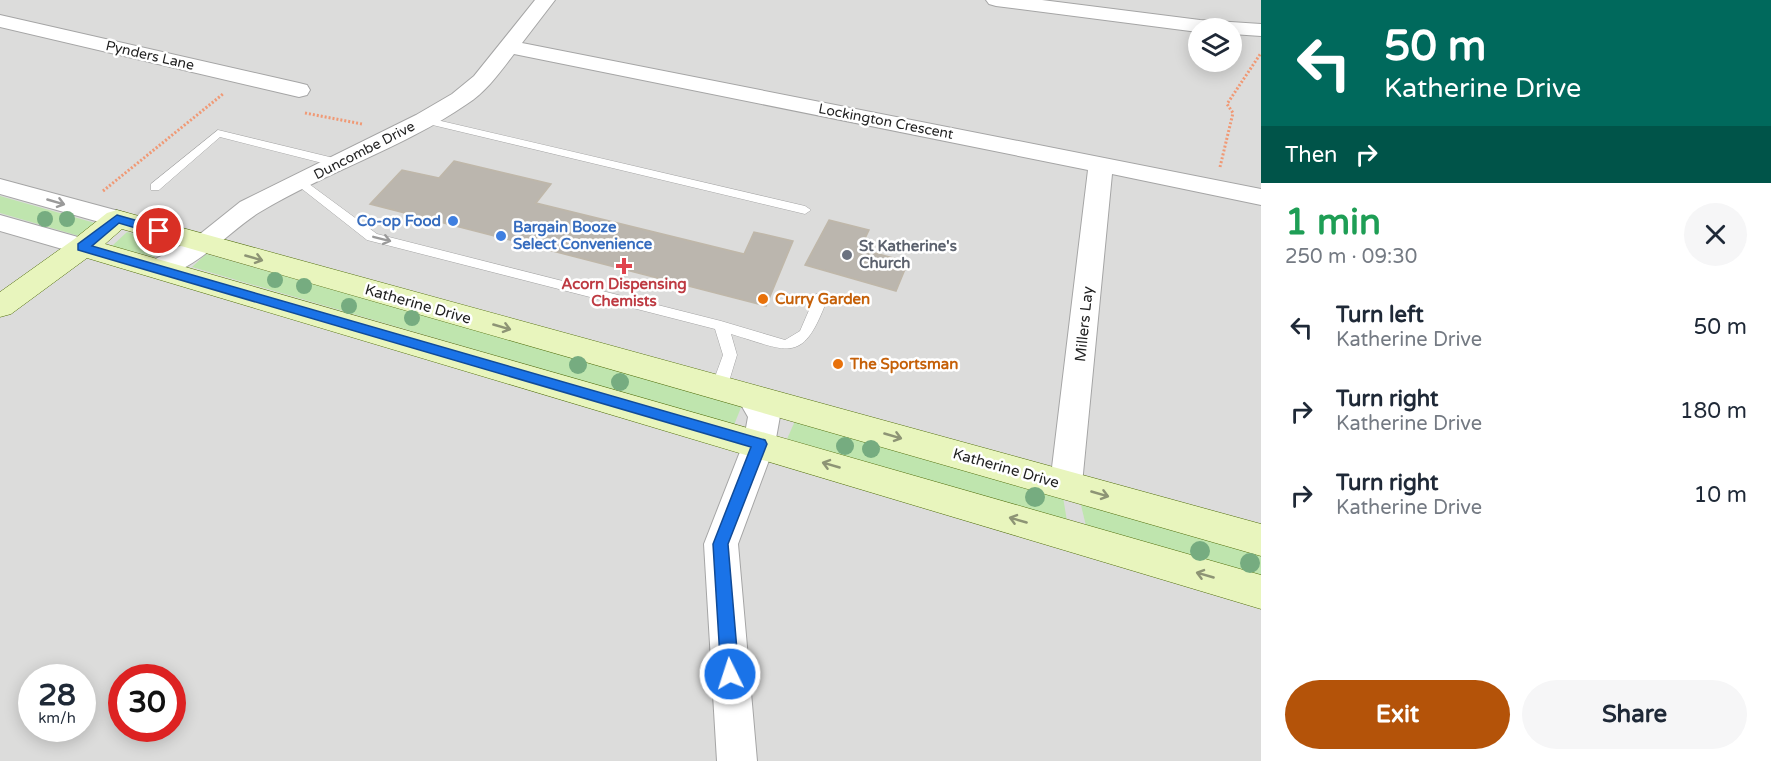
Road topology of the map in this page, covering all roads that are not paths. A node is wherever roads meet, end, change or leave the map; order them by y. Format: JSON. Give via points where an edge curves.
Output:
{"nodes":[{"id":1,"x":545,"y":0,"type":"edge"},
{"id":2,"x":996,"y":0,"type":"edge"},
{"id":3,"x":3,"y":13,"type":"edge"},
{"id":4,"x":1261,"y":30,"type":"edge"},
{"id":5,"x":510,"y":47,"type":"junction"},
{"id":6,"x":299,"y":90,"type":"road end"},
{"id":7,"x":424,"y":120,"type":"junction"},
{"id":8,"x":338,"y":163,"type":"junction"},
{"id":9,"x":1101,"y":164,"type":"junction"},
{"id":10,"x":301,"y":182,"type":"junction"},
{"id":11,"x":0,"y":186,"type":"edge"},
{"id":12,"x":155,"y":187,"type":"dead end"},
{"id":13,"x":1261,"y":197,"type":"edge"},
{"id":14,"x":108,"y":206,"type":"junction"},
{"id":15,"x":804,"y":210,"type":"dead end"},
{"id":16,"x":0,"y":223,"type":"edge"},
{"id":17,"x":204,"y":244,"type":"junction"},
{"id":18,"x":83,"y":247,"type":"junction"},
{"id":19,"x":157,"y":268,"type":"junction"},
{"id":20,"x":821,"y":297,"type":"dead end"},
{"id":21,"x":0,"y":307,"type":"edge"},
{"id":22,"x":721,"y":326,"type":"junction"},
{"id":23,"x":719,"y":387,"type":"junction"},
{"id":24,"x":751,"y":396,"type":"junction"},
{"id":25,"x":759,"y":444,"type":"junction"},
{"id":26,"x":1066,"y":484,"type":"junction"},
{"id":27,"x":1261,"y":540,"type":"edge"},
{"id":28,"x":1261,"y":592,"type":"edge"},
{"id":29,"x":736,"y":761,"type":"edge"}],
"edges":[{"from":1,"to":5,"type":"street","name":"Duncombe Drive"},
{"from":2,"to":4,"type":"street"},
{"from":3,"to":6,"type":"street","name":"Pynders Lane"},
{"from":5,"to":7,"type":"street","name":"Duncombe Drive","via":[[482,81]]},
{"from":5,"to":9,"type":"street","name":"Lockington Crescent"},
{"from":7,"to":8,"type":"street","name":"Duncombe Drive"},
{"from":7,"to":15,"type":"lane"},
{"from":8,"to":10,"type":"street","name":"Duncombe Drive"},
{"from":8,"to":12,"type":"lane","via":[[218,133]]},
{"from":9,"to":13,"type":"street","name":"Lockington Crescent"},
{"from":9,"to":26,"type":"street","name":"Millers Lay"},
{"from":10,"to":17,"type":"street","name":"Duncombe Drive","via":[[249,207]]},
{"from":10,"to":22,"type":"lane","one_way":true,"via":[[372,237]]},
{"from":11,"to":14,"type":"street","name":"Katherine Drive","one_way":true},
{"from":14,"to":17,"type":"street","name":"Katherine Drive"},
{"from":14,"to":18,"type":"street"},
{"from":16,"to":18,"type":"street"},
{"from":17,"to":19,"type":"street","name":"Duncombe Drive"},
{"from":17,"to":23,"type":"street","name":"Katherine Drive","one_way":true},
{"from":18,"to":19,"type":"street"},
{"from":18,"to":21,"type":"street"},
{"from":19,"to":25,"type":"street"},
{"from":20,"to":22,"type":"lane","via":[[802,340],[793,344]]},
{"from":22,"to":23,"type":"lane","via":[[730,356]]},
{"from":23,"to":24,"type":"street","name":"Katherine Drive"},
{"from":24,"to":25,"type":"street","via":[[764,416]]},
{"from":24,"to":26,"type":"street","name":"Katherine Drive","one_way":true},
{"from":28,"to":25,"type":"street","one_way":true},
{"from":25,"to":29,"type":"street","via":[[721,544]]},
{"from":26,"to":27,"type":"street","name":"Katherine Drive","one_way":true}]}
